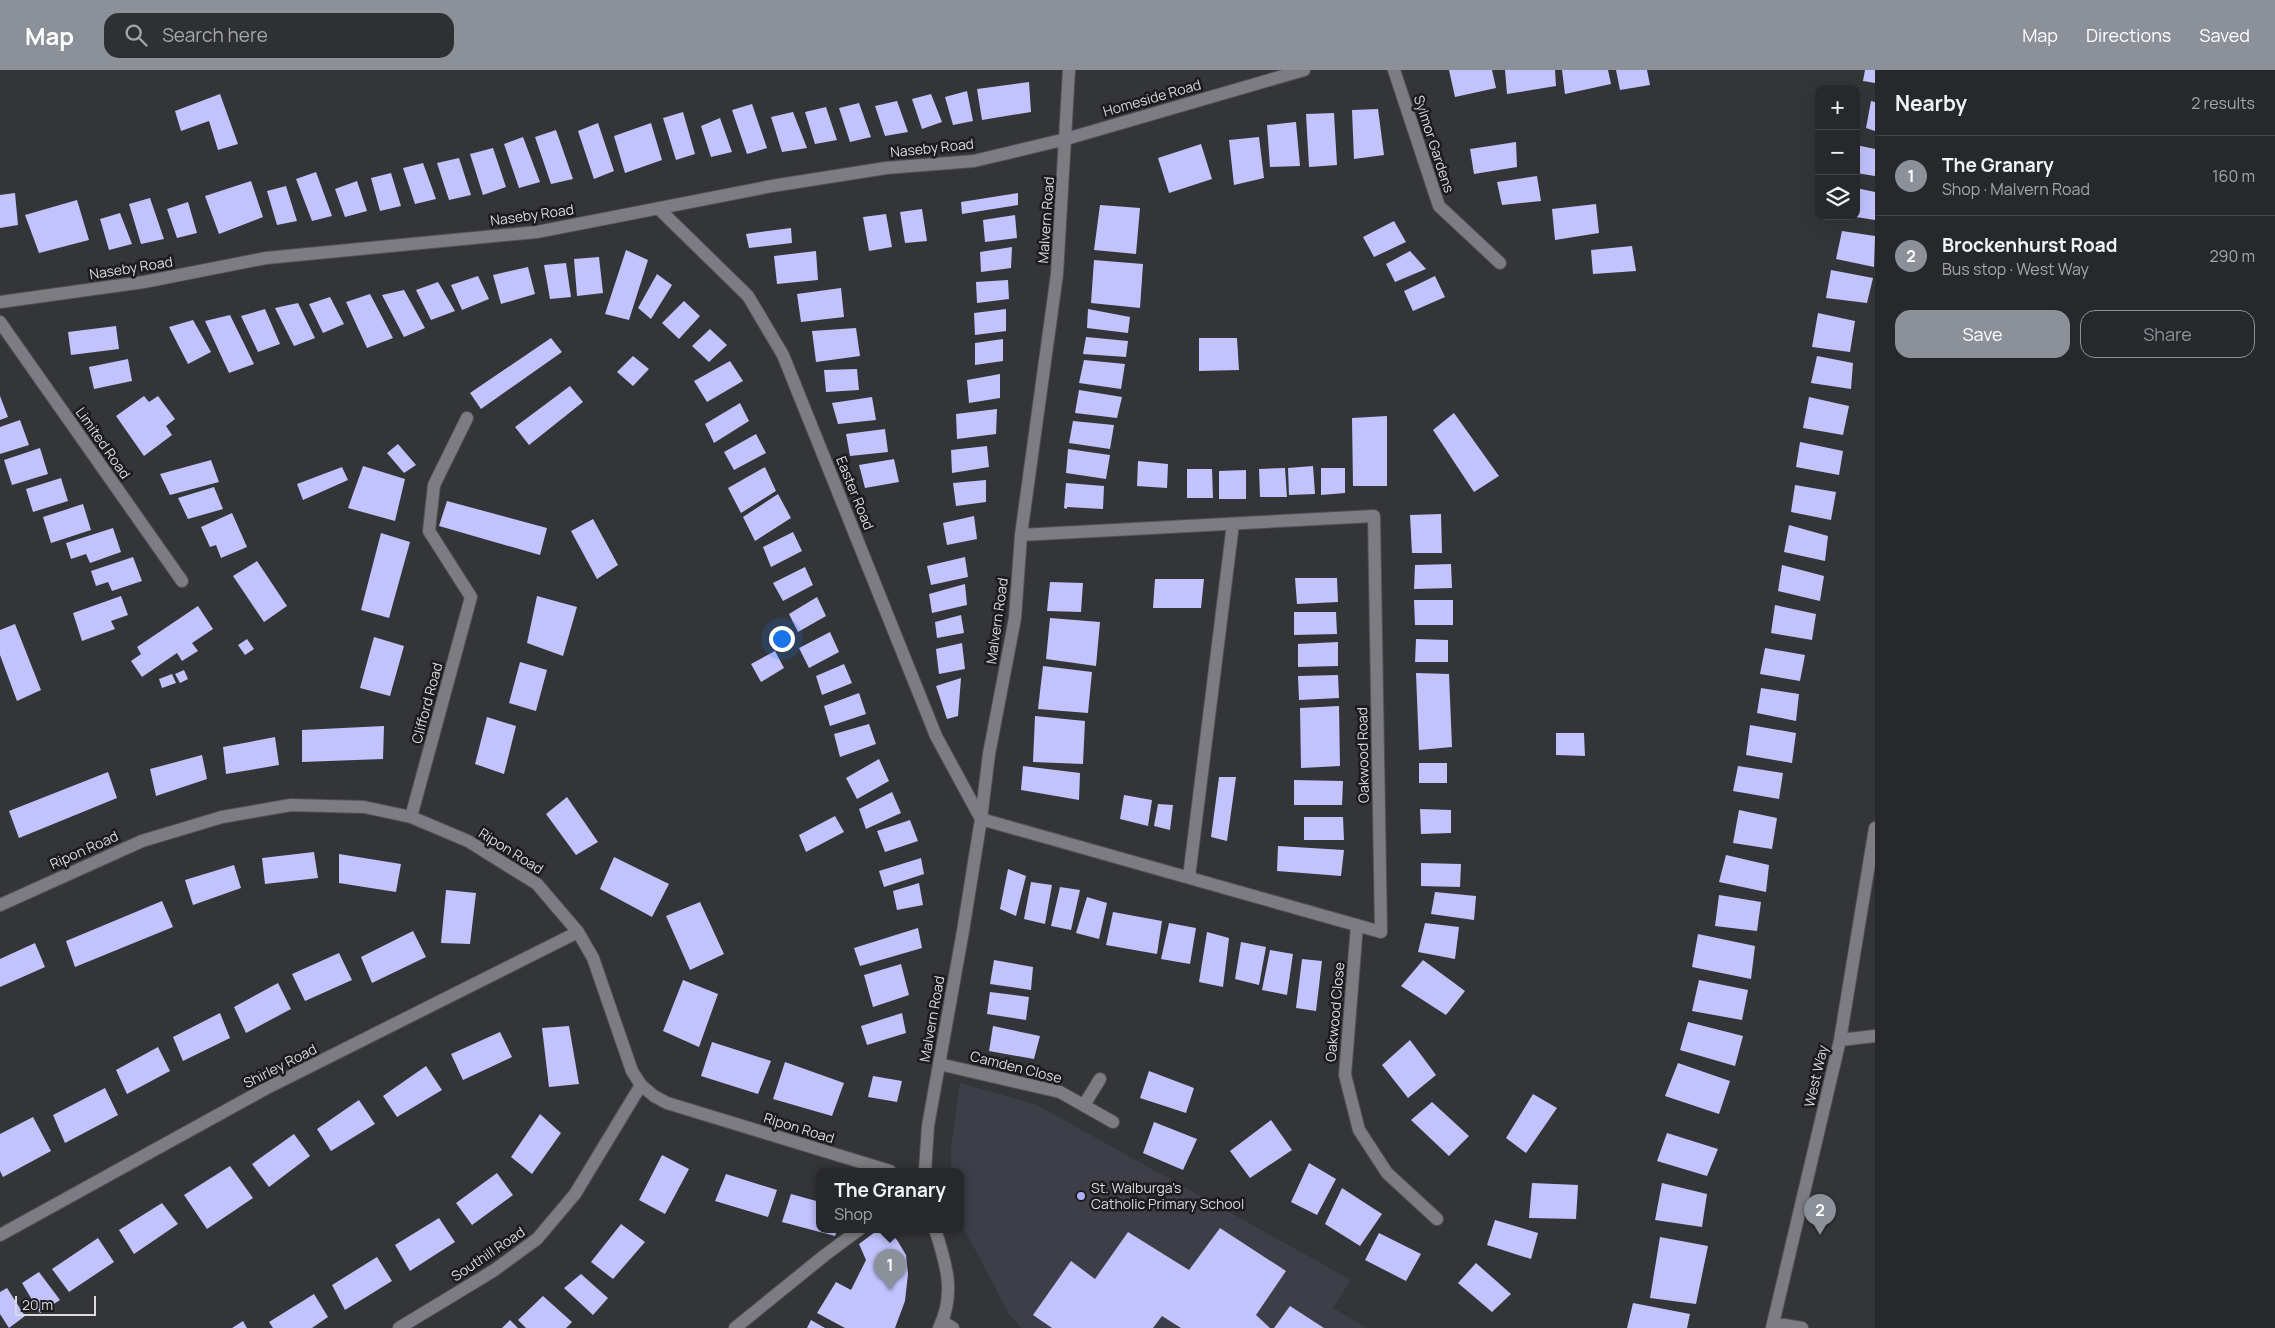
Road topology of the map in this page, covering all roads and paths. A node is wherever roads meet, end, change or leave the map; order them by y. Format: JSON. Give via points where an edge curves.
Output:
{"nodes":[{"id":1,"x":1069,"y":70,"type":"edge"},
{"id":2,"x":1304,"y":70,"type":"edge"},
{"id":3,"x":1394,"y":70,"type":"edge"},
{"id":4,"x":1066,"y":139,"type":"junction"},
{"id":5,"x":658,"y":208,"type":"junction"},
{"id":6,"x":1500,"y":263,"type":"dead end"},
{"id":7,"x":0,"y":302,"type":"edge"},
{"id":8,"x":0,"y":322,"type":"edge"},
{"id":9,"x":467,"y":418,"type":"dead end"},
{"id":10,"x":1233,"y":524,"type":"junction"},
{"id":11,"x":1021,"y":534,"type":"junction"},
{"id":12,"x":182,"y":581,"type":"dead end"},
{"id":13,"x":412,"y":816,"type":"junction"},
{"id":14,"x":981,"y":818,"type":"junction"},
{"id":15,"x":1875,"y":828,"type":"edge"},
{"id":16,"x":1189,"y":878,"type":"junction"},
{"id":17,"x":0,"y":905,"type":"edge"},
{"id":18,"x":1357,"y":925,"type":"junction"},
{"id":19,"x":578,"y":932,"type":"junction"},
{"id":20,"x":1875,"y":1036,"type":"edge"},
{"id":21,"x":1840,"y":1040,"type":"junction"},
{"id":22,"x":939,"y":1064,"type":"junction"},
{"id":23,"x":1100,"y":1079,"type":"dead end"},
{"id":24,"x":641,"y":1085,"type":"junction"},
{"id":25,"x":1084,"y":1105,"type":"junction"},
{"id":26,"x":1113,"y":1122,"type":"dead end"},
{"id":27,"x":880,"y":1168,"type":"edge"},
{"id":28,"x":925,"y":1168,"type":"edge"},
{"id":29,"x":1437,"y":1219,"type":"dead end"},
{"id":30,"x":855,"y":1233,"type":"edge"},
{"id":31,"x":936,"y":1233,"type":"edge"},
{"id":32,"x":0,"y":1235,"type":"edge"},
{"id":33,"x":945,"y":1326,"type":"edge"},
{"id":34,"x":1773,"y":1326,"type":"edge"},
{"id":35,"x":399,"y":1328,"type":"edge"},
{"id":36,"x":735,"y":1328,"type":"edge"},
{"id":37,"x":1802,"y":1328,"type":"edge"}],
"edges":[{"from":1,"to":4,"type":"street","name":"Malvern Road"},
{"from":2,"to":4,"type":"street","name":"Homeside Road"},
{"from":3,"to":6,"type":"street","name":"Sylmor Gardens","via":[[1439,206]]},
{"from":4,"to":5,"type":"street","name":"Naseby Road","via":[[974,160],[886,168]]},
{"from":4,"to":11,"type":"street","name":"Malvern Road","via":[[1057,274]]},
{"from":5,"to":7,"type":"street","name":"Naseby Road","via":[[537,232],[266,258],[144,282]]},
{"from":5,"to":14,"type":"street","name":"Easter Road","via":[[748,296],[784,355],[936,736]]},
{"from":8,"to":12,"type":"street","name":"Limited Road"},
{"from":9,"to":13,"type":"street","name":"Clifford Road","via":[[434,485],[428,531],[471,597]]},
{"from":10,"to":11,"type":"street","name":"Oakwood Road"},
{"from":10,"to":16,"type":"street"},
{"from":10,"to":18,"type":"street","name":"Oakwood Road","via":[[1374,516],[1381,932]]},
{"from":11,"to":14,"type":"street","name":"Malvern Road","via":[[1015,618],[989,754]]},
{"from":13,"to":17,"type":"street","name":"Ripon Road","via":[[364,806],[291,805],[222,817],[142,841]]},
{"from":13,"to":19,"type":"street","name":"Ripon Road","via":[[468,841],[537,884]]},
{"from":14,"to":16,"type":"street","name":"Oakwood Road"},
{"from":14,"to":22,"type":"street","name":"Malvern Road"},
{"from":15,"to":21,"type":"street","name":"West Way"},
{"from":16,"to":18,"type":"street","name":"Oakwood Road"},
{"from":18,"to":29,"type":"street","name":"Oakwood Close","via":[[1344,1074],[1360,1130],[1387,1173]]},
{"from":19,"to":24,"type":"street","name":"Ripon Road","via":[[592,958],[620,1040]]},
{"from":19,"to":32,"type":"street","name":"Shirley Road","via":[[265,1089]]},
{"from":20,"to":21,"type":"street"},
{"from":21,"to":34,"type":"street","name":"West Way"},
{"from":22,"to":25,"type":"street","name":"Camden Close","via":[[1060,1092]]},
{"from":22,"to":28,"type":"street","name":"Malvern Road","via":[[928,1126]]},
{"from":23,"to":25,"type":"street"},
{"from":24,"to":27,"type":"street","name":"Ripon Road","via":[[667,1103]]},
{"from":24,"to":35,"type":"street","name":"Southill Road","via":[[575,1194],[537,1239],[493,1271]]},
{"from":25,"to":26,"type":"street","name":"Camden Close"},
{"from":30,"to":36,"type":"street"},
{"from":31,"to":33,"type":"street","via":[[947,1266]]},
{"from":34,"to":37,"type":"street"}]}
